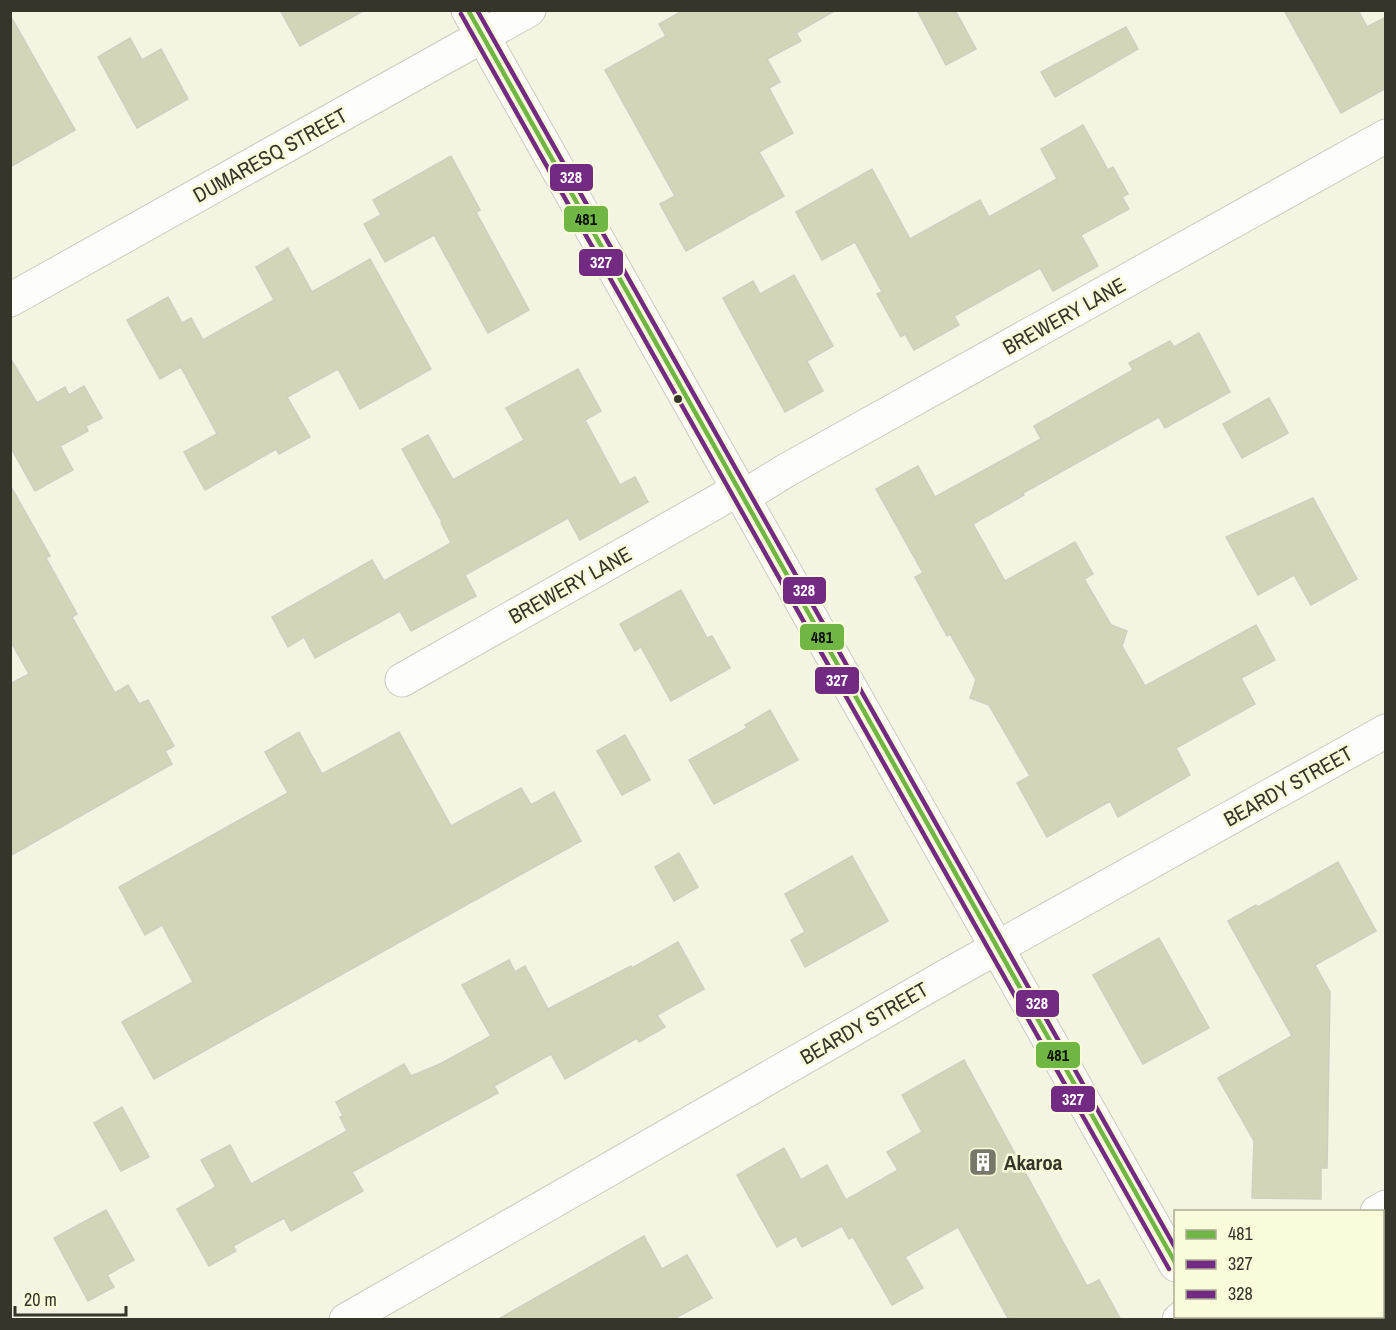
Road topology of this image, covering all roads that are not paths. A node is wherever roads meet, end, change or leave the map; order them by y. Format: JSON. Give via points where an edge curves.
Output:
{"nodes":[{"id":1,"x":529,"y":10,"type":"edge"},
{"id":2,"x":476,"y":24,"type":"edge"},
{"id":3,"x":1386,"y":136,"type":"edge"},
{"id":4,"x":10,"y":300,"type":"edge"},
{"id":5,"x":741,"y":493,"type":"junction"},
{"id":6,"x":402,"y":680,"type":"dead end"},
{"id":7,"x":1386,"y":731,"type":"edge"},
{"id":8,"x":997,"y":948,"type":"junction"},
{"id":9,"x":1174,"y":1261,"type":"edge"},
{"id":10,"x":346,"y":1320,"type":"edge"}],
"edges":[{"from":1,"to":2,"type":"street","name":"DUMARESQ STREET"},
{"from":2,"to":4,"type":"street","name":"DUMARESQ STREET"},
{"from":2,"to":5,"type":"street"},
{"from":3,"to":5,"type":"street","name":"BREWERY LANE"},
{"from":5,"to":6,"type":"street","name":"BREWERY LANE"},
{"from":5,"to":8,"type":"street"},
{"from":7,"to":8,"type":"street","name":"BEARDY STREET"},
{"from":8,"to":9,"type":"street"},
{"from":8,"to":10,"type":"street","name":"BEARDY STREET"}]}
